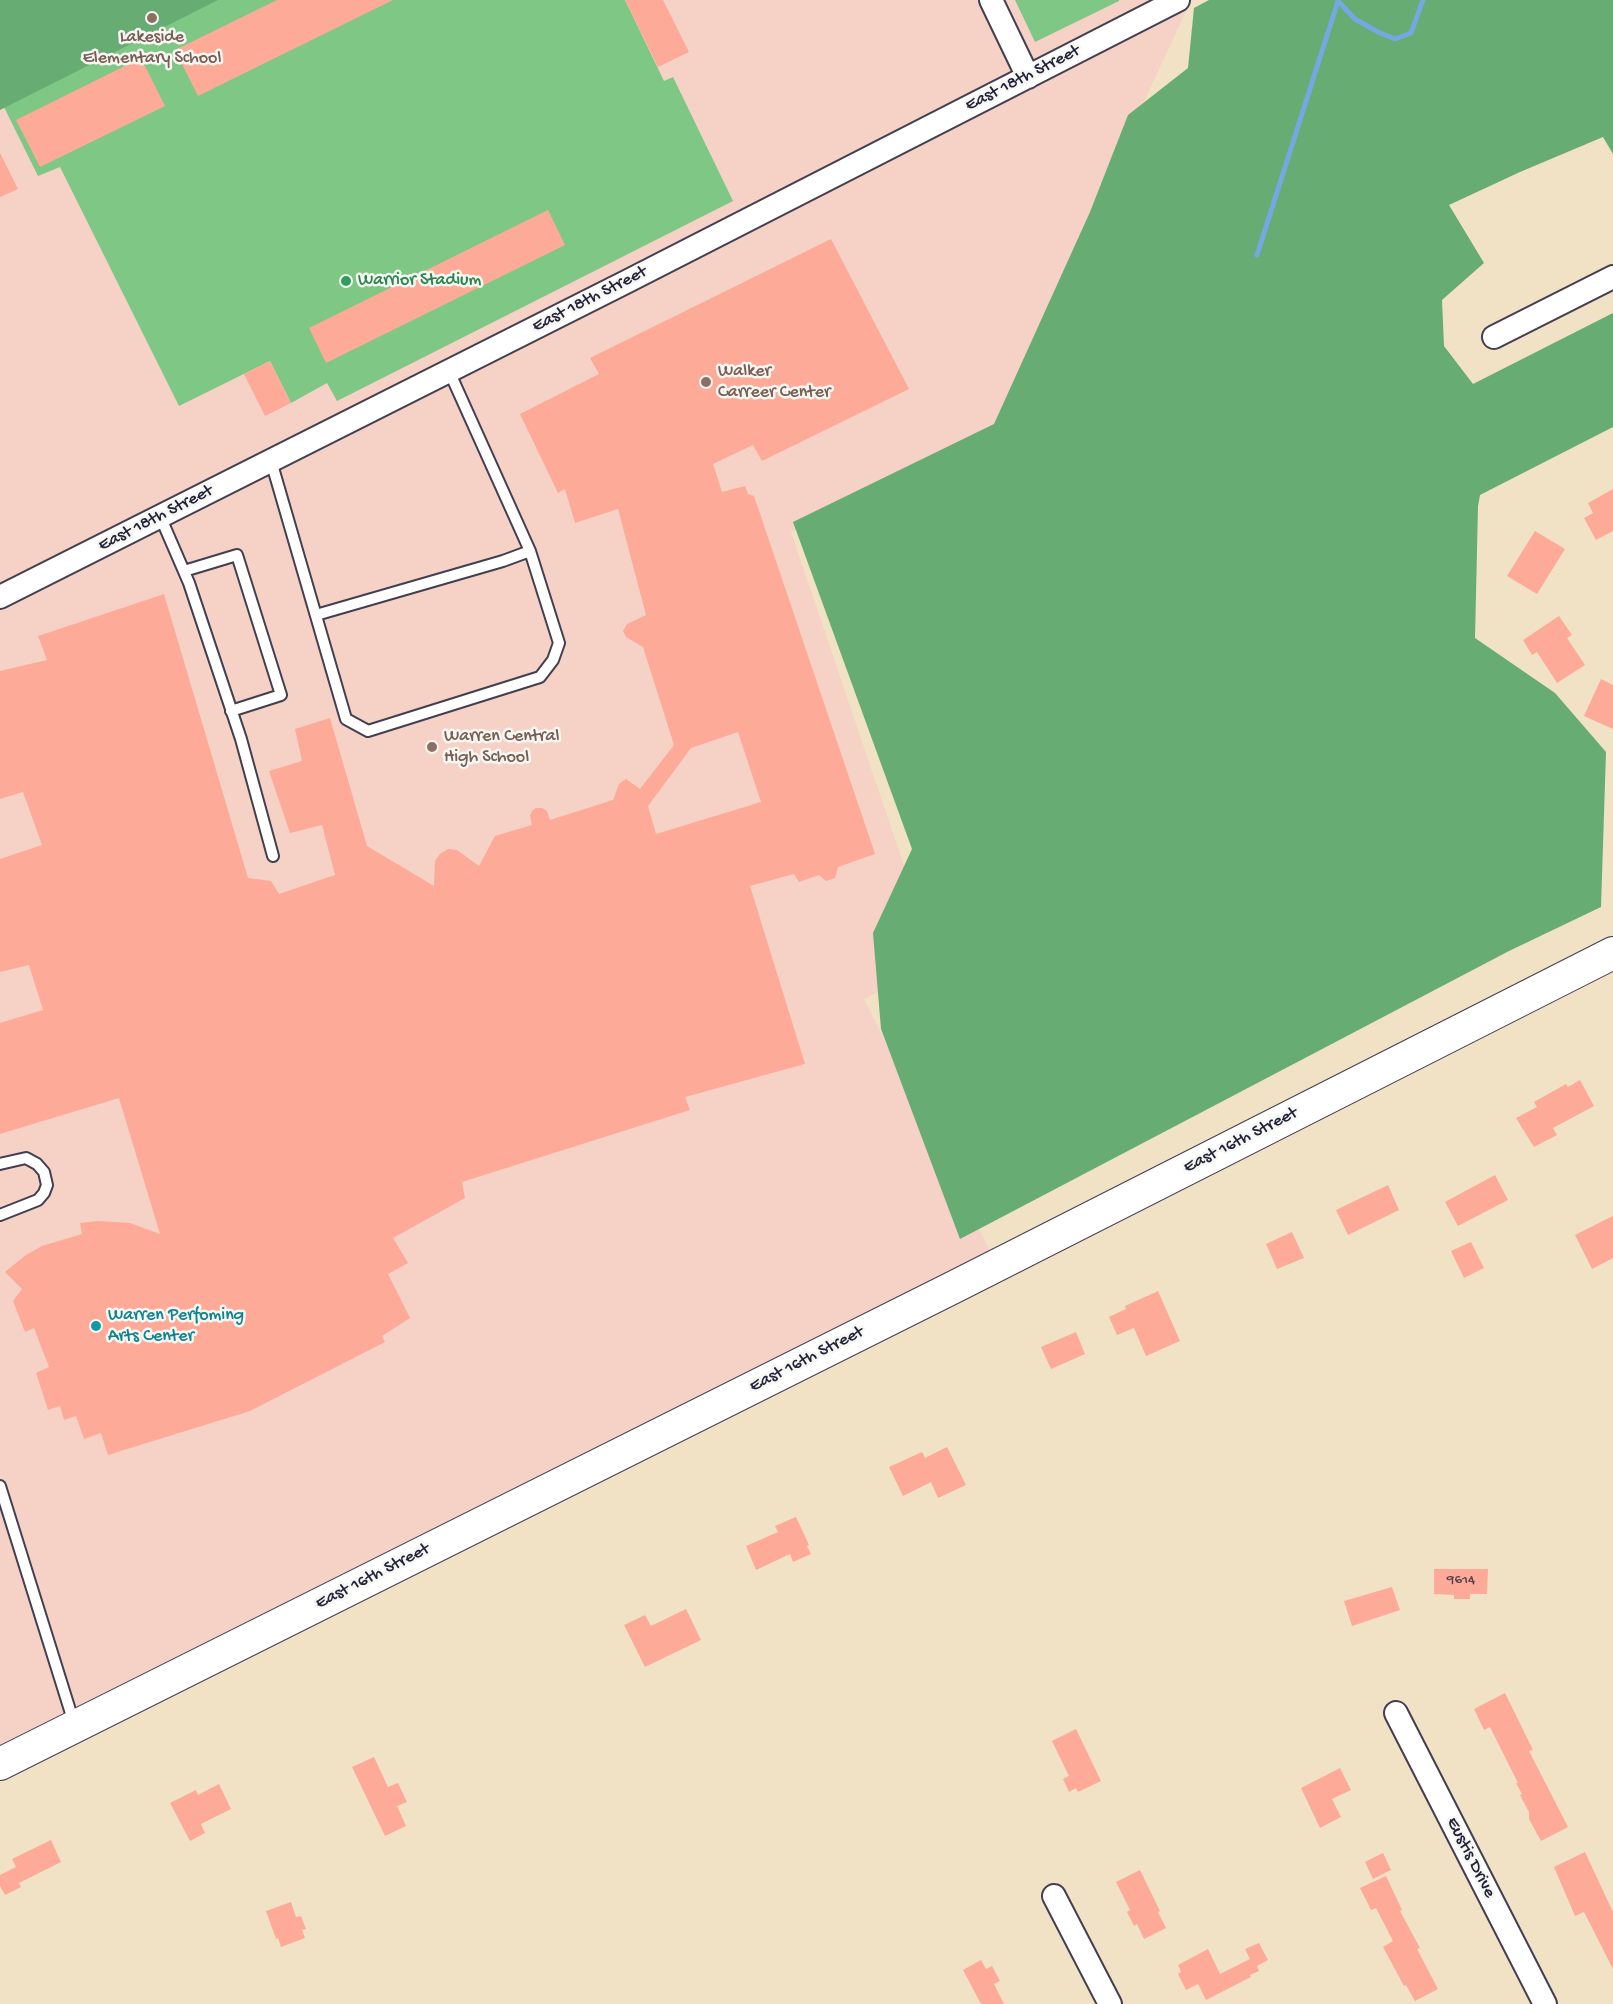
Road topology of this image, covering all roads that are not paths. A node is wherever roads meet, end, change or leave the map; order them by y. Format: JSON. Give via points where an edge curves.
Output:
{"nodes":[{"id":1,"x":991,"y":0,"type":"edge"},
{"id":2,"x":1178,"y":0,"type":"edge"},
{"id":3,"x":1028,"y":76,"type":"junction"},
{"id":4,"x":1613,"y":277,"type":"edge"},
{"id":5,"x":1494,"y":338,"type":"dead end"},
{"id":6,"x":449,"y":371,"type":"junction"},
{"id":7,"x":271,"y":460,"type":"junction"},
{"id":8,"x":160,"y":516,"type":"junction"},
{"id":9,"x":530,"y":551,"type":"junction"},
{"id":10,"x":184,"y":571,"type":"junction"},
{"id":11,"x":0,"y":597,"type":"edge"},
{"id":12,"x":316,"y":615,"type":"junction"},
{"id":13,"x":231,"y":711,"type":"junction"},
{"id":14,"x":273,"y":856,"type":"dead end"},
{"id":15,"x":1613,"y":953,"type":"edge"},
{"id":16,"x":0,"y":1164,"type":"edge"},
{"id":17,"x":0,"y":1215,"type":"edge"},
{"id":18,"x":0,"y":1486,"type":"edge"},
{"id":19,"x":1396,"y":1713,"type":"dead end"},
{"id":20,"x":75,"y":1726,"type":"junction"},
{"id":21,"x":0,"y":1764,"type":"edge"},
{"id":22,"x":1054,"y":1896,"type":"dead end"},
{"id":23,"x":1110,"y":2004,"type":"edge"},
{"id":24,"x":1545,"y":2004,"type":"edge"}],
"edges":[{"from":1,"to":3,"type":"street"},
{"from":2,"to":3,"type":"street","name":"East 18th Street"},
{"from":3,"to":6,"type":"street","name":"East 18th Street"},
{"from":4,"to":5,"type":"street"},
{"from":6,"to":7,"type":"street","name":"East 18th Street"},
{"from":6,"to":9,"type":"lane"},
{"from":7,"to":8,"type":"street","name":"East 18th Street"},
{"from":7,"to":12,"type":"lane"},
{"from":8,"to":10,"type":"lane"},
{"from":8,"to":11,"type":"street","name":"East 18th Street"},
{"from":9,"to":12,"type":"lane"},
{"from":9,"to":12,"type":"lane","via":[[559,643],[554,660],[540,677],[368,731],[346,719]]},
{"from":10,"to":13,"type":"lane"},
{"from":10,"to":13,"type":"lane","via":[[237,555],[281,695]]},
{"from":13,"to":14,"type":"lane"},
{"from":15,"to":20,"type":"street","name":"East 16th Street"},
{"from":16,"to":17,"type":"lane","via":[[26,1158],[44,1172],[47,1185],[38,1200]]},
{"from":18,"to":20,"type":"lane"},
{"from":19,"to":24,"type":"street","name":"Eustis Drive"},
{"from":20,"to":21,"type":"street","name":"East 16th Street"},
{"from":22,"to":23,"type":"street"}]}
